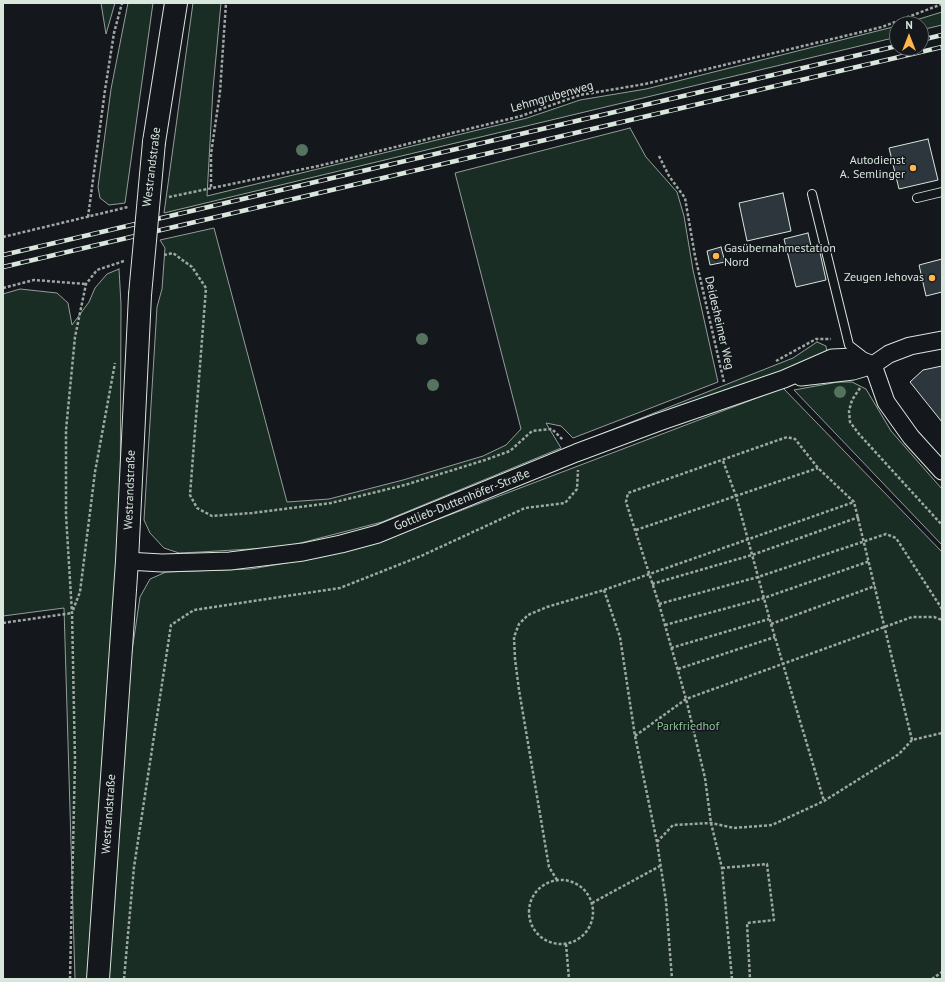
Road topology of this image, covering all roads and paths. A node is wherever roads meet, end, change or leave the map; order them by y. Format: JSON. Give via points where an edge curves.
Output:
{"nodes":[{"id":1,"x":122,"y":3,"type":"edge"},
{"id":2,"x":176,"y":3,"type":"edge"},
{"id":3,"x":226,"y":3,"type":"edge"},
{"id":4,"x":942,"y":4,"type":"edge"},
{"id":5,"x":659,"y":156,"type":"dead end"},
{"id":6,"x":942,"y":192,"type":"edge"},
{"id":7,"x":812,"y":194,"type":"dead end"},
{"id":8,"x":917,"y":198,"type":"dead end"},
{"id":9,"x":3,"y":237,"type":"edge"},
{"id":10,"x":159,"y":255,"type":"dead end"},
{"id":11,"x":131,"y":260,"type":"dead end"},
{"id":12,"x":86,"y":284,"type":"junction"},
{"id":13,"x":3,"y":288,"type":"edge"},
{"id":14,"x":942,"y":340,"type":"edge"},
{"id":15,"x":115,"y":361,"type":"dead end"},
{"id":16,"x":873,"y":365,"type":"junction"},
{"id":17,"x":724,"y":382,"type":"dead end"},
{"id":18,"x":576,"y":453,"type":"junction"},
{"id":19,"x":723,"y":461,"type":"junction"},
{"id":20,"x":818,"y":468,"type":"junction"},
{"id":21,"x":942,"y":471,"type":"edge"},
{"id":22,"x":736,"y":496,"type":"junction"},
{"id":23,"x":854,"y":502,"type":"junction"},
{"id":24,"x":859,"y":517,"type":"junction"},
{"id":25,"x":942,"y":525,"type":"edge"},
{"id":26,"x":636,"y":530,"type":"junction"},
{"id":27,"x":747,"y":538,"type":"junction"},
{"id":28,"x":865,"y":540,"type":"junction"},
{"id":29,"x":752,"y":555,"type":"junction"},
{"id":30,"x":128,"y":561,"type":"junction"},
{"id":31,"x":870,"y":561,"type":"junction"},
{"id":32,"x":648,"y":574,"type":"junction"},
{"id":33,"x":758,"y":577,"type":"junction"},
{"id":34,"x":652,"y":584,"type":"junction"},
{"id":35,"x":876,"y":586,"type":"junction"},
{"id":36,"x":604,"y":590,"type":"junction"},
{"id":37,"x":764,"y":598,"type":"junction"},
{"id":38,"x":659,"y":604,"type":"junction"},
{"id":39,"x":942,"y":609,"type":"edge"},
{"id":40,"x":72,"y":613,"type":"junction"},
{"id":41,"x":769,"y":619,"type":"junction"},
{"id":42,"x":942,"y":620,"type":"edge"},
{"id":43,"x":3,"y":623,"type":"edge"},
{"id":44,"x":771,"y":624,"type":"junction"},
{"id":45,"x":665,"y":625,"type":"junction"},
{"id":46,"x":885,"y":626,"type":"junction"},
{"id":47,"x":775,"y":637,"type":"junction"},
{"id":48,"x":672,"y":648,"type":"junction"},
{"id":49,"x":783,"y":664,"type":"junction"},
{"id":50,"x":678,"y":669,"type":"junction"},
{"id":51,"x":686,"y":699,"type":"junction"},
{"id":52,"x":942,"y":733,"type":"edge"},
{"id":53,"x":634,"y":736,"type":"junction"},
{"id":54,"x":912,"y":740,"type":"junction"},
{"id":55,"x":824,"y":801,"type":"junction"},
{"id":56,"x":712,"y":823,"type":"junction"},
{"id":57,"x":657,"y":842,"type":"junction"},
{"id":58,"x":661,"y":866,"type":"junction"},
{"id":59,"x":722,"y":868,"type":"junction"},
{"id":60,"x":556,"y":880,"type":"junction"},
{"id":61,"x":592,"y":903,"type":"junction"},
{"id":62,"x":566,"y":944,"type":"junction"},
{"id":63,"x":942,"y":972,"type":"edge"},
{"id":64,"x":70,"y":979,"type":"edge"},
{"id":65,"x":98,"y":979,"type":"edge"},
{"id":66,"x":124,"y":979,"type":"edge"},
{"id":67,"x":569,"y":979,"type":"edge"},
{"id":68,"x":672,"y":979,"type":"edge"},
{"id":69,"x":732,"y":979,"type":"edge"},
{"id":70,"x":750,"y":979,"type":"edge"},
{"id":71,"x":932,"y":979,"type":"edge"}],
"edges":[{"from":1,"to":9,"type":"path","via":[[114,33],[88,217]]},
{"from":2,"to":30,"type":"main road","name":"Westrandstraße","bridge":true,"via":[[154,142],[140,295]]},
{"from":3,"to":4,"type":"path","name":"Lehmgrubenweg","via":[[220,92],[211,154],[211,187],[318,166],[521,116],[580,95],[645,84],[882,26]]},
{"from":5,"to":17,"type":"path","name":"Deidesheimer Weg","via":[[669,176],[685,198],[695,256]]},
{"from":6,"to":8,"type":"lane"},
{"from":7,"to":16,"type":"lane","via":[[849,345]]},
{"from":10,"to":18,"type":"path","via":[[173,253],[192,267],[206,288],[190,494],[197,508],[212,516],[331,504],[405,485],[510,451],[532,431],[552,429]]},
{"from":11,"to":12,"type":"path","via":[[117,262],[97,270]]},
{"from":12,"to":13,"type":"path","via":[[34,280]]},
{"from":12,"to":40,"type":"path","via":[[75,337],[66,430],[66,515]]},
{"from":14,"to":16,"type":"street","via":[[910,346],[889,354]]},
{"from":15,"to":40,"type":"path","via":[[95,472],[80,592]]},
{"from":16,"to":18,"type":"street","name":"Gottlieb-Duttenhöfer-Straße","via":[[853,357],[832,358],[784,379]]},
{"from":16,"to":21,"type":"street","via":[[886,402]]},
{"from":16,"to":25,"type":"path","via":[[852,400],[850,422]]},
{"from":18,"to":30,"type":"street","name":"Gottlieb-Duttenhöfer-Straße","via":[[378,534],[341,544],[303,552],[230,561]]},
{"from":18,"to":66,"type":"path","via":[[577,489],[565,504],[525,508],[421,556],[340,588],[194,610],[171,625],[134,867]]},
{"from":19,"to":20,"type":"path","via":[[787,437],[795,439]]},
{"from":19,"to":22,"type":"path"},
{"from":19,"to":26,"type":"path","via":[[628,493],[626,502]]},
{"from":20,"to":22,"type":"path"},
{"from":20,"to":23,"type":"path"},
{"from":22,"to":26,"type":"path"},
{"from":22,"to":27,"type":"path"},
{"from":23,"to":24,"type":"path"},
{"from":23,"to":27,"type":"path"},
{"from":24,"to":28,"type":"path"},
{"from":24,"to":29,"type":"path"},
{"from":26,"to":32,"type":"path"},
{"from":27,"to":29,"type":"path"},
{"from":27,"to":32,"type":"path"},
{"from":28,"to":31,"type":"path"},
{"from":28,"to":33,"type":"path"},
{"from":28,"to":39,"type":"path","via":[[886,534],[896,538]]},
{"from":29,"to":33,"type":"path"},
{"from":29,"to":34,"type":"path"},
{"from":30,"to":65,"type":"main road","name":"Westrandstraße"},
{"from":31,"to":35,"type":"path"},
{"from":31,"to":37,"type":"path"},
{"from":32,"to":34,"type":"path"},
{"from":32,"to":36,"type":"path"},
{"from":33,"to":37,"type":"path"},
{"from":33,"to":38,"type":"path"},
{"from":34,"to":38,"type":"path"},
{"from":35,"to":44,"type":"path"},
{"from":35,"to":46,"type":"path"},
{"from":36,"to":53,"type":"path","via":[[620,636]]},
{"from":36,"to":60,"type":"path","via":[[547,606],[519,624],[514,637],[518,682],[549,867]]},
{"from":37,"to":41,"type":"path"},
{"from":37,"to":45,"type":"path"},
{"from":38,"to":45,"type":"path"},
{"from":40,"to":43,"type":"path"},
{"from":40,"to":64,"type":"path","via":[[75,760]]},
{"from":41,"to":44,"type":"path"},
{"from":41,"to":48,"type":"path"},
{"from":42,"to":46,"type":"path","via":[[934,617],[912,617]]},
{"from":44,"to":47,"type":"path"},
{"from":45,"to":48,"type":"path"},
{"from":46,"to":49,"type":"path"},
{"from":46,"to":54,"type":"path"},
{"from":47,"to":49,"type":"path"},
{"from":47,"to":50,"type":"path"},
{"from":48,"to":50,"type":"path"},
{"from":49,"to":51,"type":"path"},
{"from":49,"to":55,"type":"path"},
{"from":50,"to":51,"type":"path"},
{"from":51,"to":53,"type":"path"},
{"from":51,"to":56,"type":"path","via":[[705,778]]},
{"from":52,"to":54,"type":"path"},
{"from":53,"to":57,"type":"path"},
{"from":54,"to":55,"type":"path","via":[[899,754]]},
{"from":55,"to":56,"type":"path","via":[[772,825],[734,828]]},
{"from":56,"to":57,"type":"path","via":[[673,825]]},
{"from":56,"to":59,"type":"path"},
{"from":57,"to":58,"type":"path"},
{"from":58,"to":61,"type":"path"},
{"from":58,"to":68,"type":"path"},
{"from":59,"to":69,"type":"path"},
{"from":59,"to":70,"type":"path","via":[[767,864],[774,920],[747,923]]},
{"from":60,"to":61,"type":"path","via":[[569,880],[582,887]]},
{"from":60,"to":62,"type":"path","via":[[541,886],[530,901],[530,921],[540,937],[553,943]]},
{"from":61,"to":62,"type":"path","via":[[592,923],[581,938]]},
{"from":62,"to":67,"type":"path"},
{"from":63,"to":71,"type":"path"}]}
